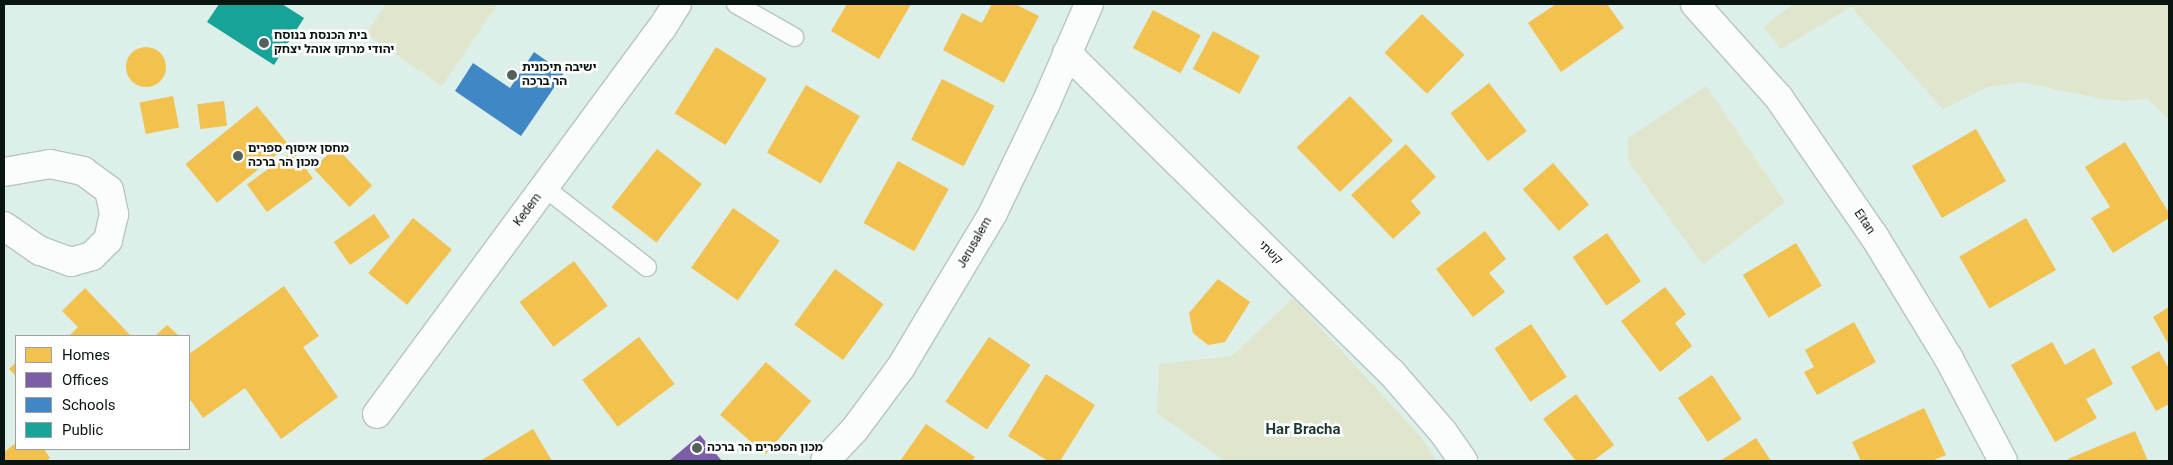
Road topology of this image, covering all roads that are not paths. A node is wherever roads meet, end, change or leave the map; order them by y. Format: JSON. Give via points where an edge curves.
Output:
{"nodes":[{"id":1,"x":677,"y":4,"type":"edge"},
{"id":2,"x":736,"y":4,"type":"edge"},
{"id":3,"x":1089,"y":4,"type":"edge"},
{"id":4,"x":1695,"y":4,"type":"edge"},
{"id":5,"x":794,"y":37,"type":"dead end"},
{"id":6,"x":1067,"y":53,"type":"junction"},
{"id":7,"x":4,"y":172,"type":"edge"},
{"id":8,"x":544,"y":188,"type":"junction"},
{"id":9,"x":4,"y":226,"type":"edge"},
{"id":10,"x":647,"y":267,"type":"dead end"},
{"id":11,"x":377,"y":414,"type":"dead end"},
{"id":12,"x":825,"y":461,"type":"edge"},
{"id":13,"x":1463,"y":461,"type":"edge"},
{"id":14,"x":2003,"y":461,"type":"edge"}],
"edges":[{"from":1,"to":8,"type":"street","name":"Kedem"},
{"from":2,"to":5,"type":"lane"},
{"from":3,"to":6,"type":"street","name":"Jerusalem"},
{"from":4,"to":14,"type":"street","name":"Eitan","via":[[1779,98],[1874,236],[1949,359]]},
{"from":6,"to":12,"type":"street","name":"Jerusalem","via":[[993,213],[945,296],[901,367],[855,429]]},
{"from":6,"to":13,"type":"street","name":"קשתי","via":[[1392,372]]},
{"from":7,"to":9,"type":"street","via":[[50,164],[83,171],[109,190],[114,214],[108,240],[92,256],[71,262],[40,251]]},
{"from":8,"to":10,"type":"lane"},
{"from":8,"to":11,"type":"street","name":"Kedem"}]}
